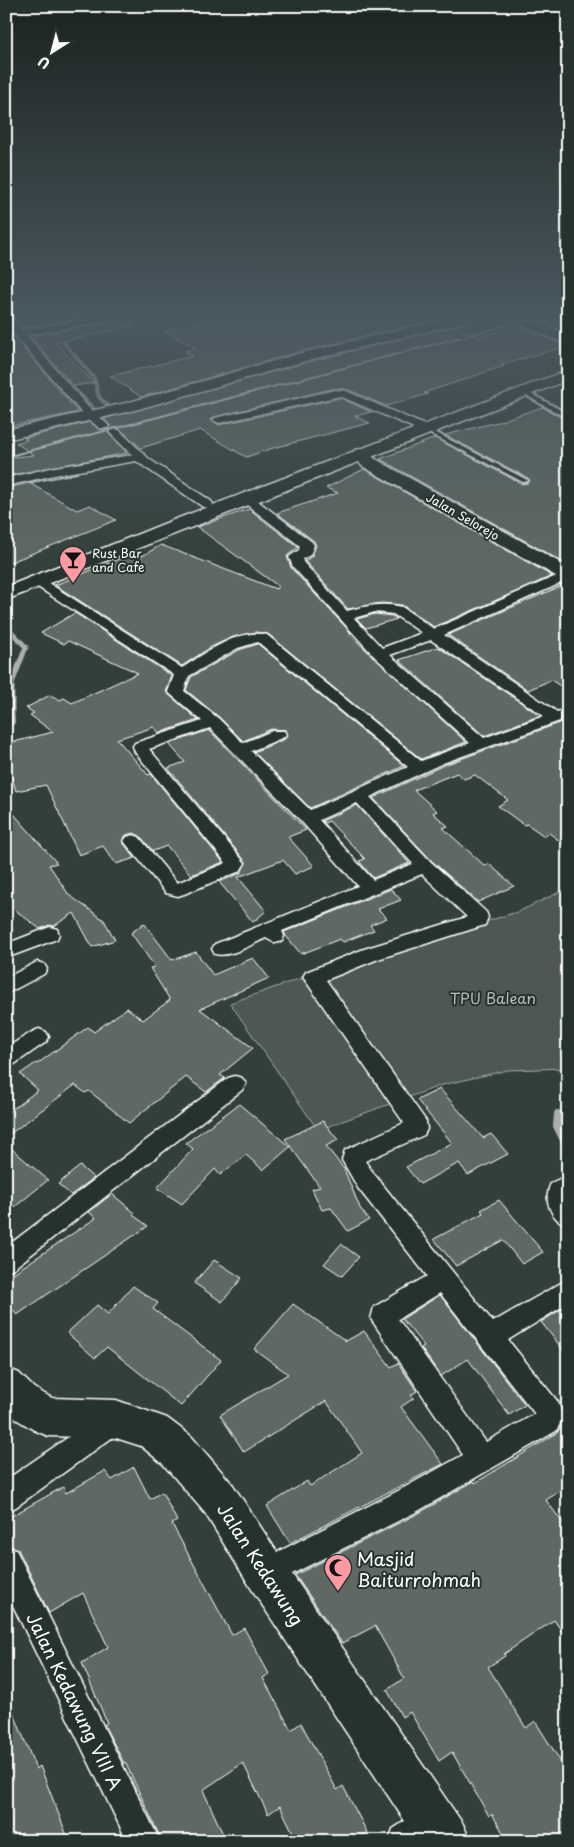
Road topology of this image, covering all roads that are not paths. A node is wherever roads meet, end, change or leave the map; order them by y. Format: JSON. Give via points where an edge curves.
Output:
{"nodes":[{"id":1,"x":94,"y":404,"type":"edge"},
{"id":2,"x":143,"y":404,"type":"edge"},
{"id":3,"x":287,"y":404,"type":"edge"},
{"id":4,"x":367,"y":404,"type":"edge"},
{"id":5,"x":478,"y":404,"type":"edge"},
{"id":6,"x":483,"y":404,"type":"edge"},
{"id":7,"x":546,"y":404,"type":"edge"},
{"id":8,"x":464,"y":410,"type":"junction"},
{"id":9,"x":106,"y":415,"type":"junction"},
{"id":10,"x":568,"y":416,"type":"edge"},
{"id":11,"x":220,"y":420,"type":"dead end"},
{"id":12,"x":419,"y":427,"type":"junction"},
{"id":13,"x":114,"y":432,"type":"dead end"},
{"id":14,"x":6,"y":435,"type":"edge"},
{"id":15,"x":361,"y":454,"type":"junction"},
{"id":16,"x":143,"y":459,"type":"junction"},
{"id":17,"x":525,"y":481,"type":"dead end"},
{"id":18,"x":6,"y":482,"type":"edge"},
{"id":19,"x":246,"y":498,"type":"junction"},
{"id":20,"x":207,"y":504,"type":"junction"},
{"id":21,"x":568,"y":575,"type":"edge"},
{"id":22,"x":37,"y":582,"type":"junction"},
{"id":23,"x":6,"y":584,"type":"edge"},
{"id":24,"x":6,"y":594,"type":"edge"},
{"id":25,"x":344,"y":617,"type":"junction"},
{"id":26,"x":434,"y":634,"type":"junction"},
{"id":27,"x":380,"y":654,"type":"junction"},
{"id":28,"x":182,"y":674,"type":"junction"},
{"id":29,"x":561,"y":715,"type":"edge"},
{"id":30,"x":213,"y":722,"type":"junction"},
{"id":31,"x":278,"y":734,"type":"dead end"},
{"id":32,"x":481,"y":744,"type":"junction"},
{"id":33,"x":240,"y":750,"type":"junction"},
{"id":34,"x":420,"y":768,"type":"junction"},
{"id":35,"x":359,"y":794,"type":"junction"},
{"id":36,"x":308,"y":818,"type":"junction"},
{"id":37,"x":133,"y":841,"type":"dead end"},
{"id":38,"x":425,"y":866,"type":"junction"},
{"id":39,"x":369,"y":887,"type":"junction"},
{"id":40,"x":50,"y":934,"type":"dead end"},
{"id":41,"x":222,"y":949,"type":"dead end"},
{"id":42,"x":6,"y":951,"type":"edge"},
{"id":43,"x":37,"y":969,"type":"dead end"},
{"id":44,"x":6,"y":987,"type":"edge"},
{"id":45,"x":39,"y":1037,"type":"dead end"},
{"id":46,"x":6,"y":1059,"type":"edge"},
{"id":47,"x":235,"y":1084,"type":"dead end"},
{"id":48,"x":568,"y":1184,"type":"edge"},
{"id":49,"x":568,"y":1216,"type":"edge"},
{"id":50,"x":6,"y":1261,"type":"edge"},
{"id":51,"x":444,"y":1278,"type":"junction"},
{"id":52,"x":568,"y":1290,"type":"edge"},
{"id":53,"x":492,"y":1336,"type":"junction"},
{"id":54,"x":6,"y":1386,"type":"edge"},
{"id":55,"x":116,"y":1419,"type":"junction"},
{"id":56,"x":482,"y":1458,"type":"junction"},
{"id":57,"x":6,"y":1497,"type":"edge"},
{"id":58,"x":6,"y":1560,"type":"edge"},
{"id":59,"x":266,"y":1573,"type":"junction"},
{"id":60,"x":428,"y":1834,"type":"edge"},
{"id":61,"x":144,"y":1841,"type":"edge"}],
"edges":[{"from":1,"to":9,"type":"street"},
{"from":2,"to":9,"type":"main road"},
{"from":3,"to":11,"type":"street"},
{"from":4,"to":12,"type":"street"},
{"from":5,"to":8,"type":"main road"},
{"from":6,"to":8,"type":"main road"},
{"from":7,"to":10,"type":"lane"},
{"from":8,"to":12,"type":"main road"},
{"from":9,"to":14,"type":"main road"},
{"from":12,"to":15,"type":"main road"},
{"from":12,"to":17,"type":"lane"},
{"from":12,"to":20,"type":"main road"},
{"from":13,"to":16,"type":"street"},
{"from":15,"to":19,"type":"main road"},
{"from":15,"to":21,"type":"main road","name":"Jalan Selorejo","via":[[368,462]]},
{"from":16,"to":18,"type":"street","via":[[131,457]]},
{"from":16,"to":20,"type":"street"},
{"from":19,"to":22,"type":"main road"},
{"from":19,"to":25,"type":"street","via":[[307,545],[305,552],[296,557],[296,562],[322,587],[324,595]]},
{"from":20,"to":23,"type":"main road"},
{"from":21,"to":26,"type":"street"},
{"from":22,"to":24,"type":"main road"},
{"from":22,"to":28,"type":"street"},
{"from":25,"to":26,"type":"street","via":[[367,609],[388,608],[397,610]]},
{"from":25,"to":27,"type":"street"},
{"from":26,"to":27,"type":"street"},
{"from":26,"to":29,"type":"street"},
{"from":27,"to":32,"type":"street"},
{"from":28,"to":30,"type":"street","via":[[176,692]]},
{"from":28,"to":34,"type":"street","via":[[239,642],[262,638]]},
{"from":29,"to":32,"type":"street"},
{"from":30,"to":33,"type":"street"},
{"from":30,"to":37,"type":"street","via":[[146,744],[141,749],[236,862],[234,866],[178,890],[172,889]]},
{"from":31,"to":33,"type":"street"},
{"from":32,"to":34,"type":"street"},
{"from":33,"to":36,"type":"street"},
{"from":34,"to":35,"type":"street"},
{"from":35,"to":36,"type":"street"},
{"from":35,"to":38,"type":"street"},
{"from":36,"to":39,"type":"street"},
{"from":38,"to":39,"type":"street"},
{"from":38,"to":51,"type":"street","via":[[479,917],[478,920],[379,951],[313,977],[416,1126],[416,1129],[353,1156],[353,1160],[366,1181]]},
{"from":39,"to":41,"type":"street","via":[[272,932]]},
{"from":40,"to":42,"type":"street"},
{"from":43,"to":44,"type":"street"},
{"from":45,"to":46,"type":"street"},
{"from":47,"to":50,"type":"street"},
{"from":48,"to":49,"type":"street","via":[[559,1190],[557,1199]]},
{"from":51,"to":53,"type":"street"},
{"from":51,"to":56,"type":"street","via":[[383,1315],[382,1319]]},
{"from":52,"to":53,"type":"street"},
{"from":53,"to":56,"type":"street","via":[[549,1411],[550,1418]]},
{"from":54,"to":55,"type":"main road","name":"Jalan Kedawung","via":[[21,1401],[48,1417]]},
{"from":55,"to":57,"type":"street"},
{"from":55,"to":59,"type":"main road","name":"Jalan Kedawung","via":[[153,1431],[177,1450],[218,1499]]},
{"from":56,"to":59,"type":"street","via":[[408,1501]]},
{"from":58,"to":61,"type":"street","name":"Jalan Kedawung VIII A"},
{"from":59,"to":60,"type":"main road","name":"Jalan Kedawung"}]}
